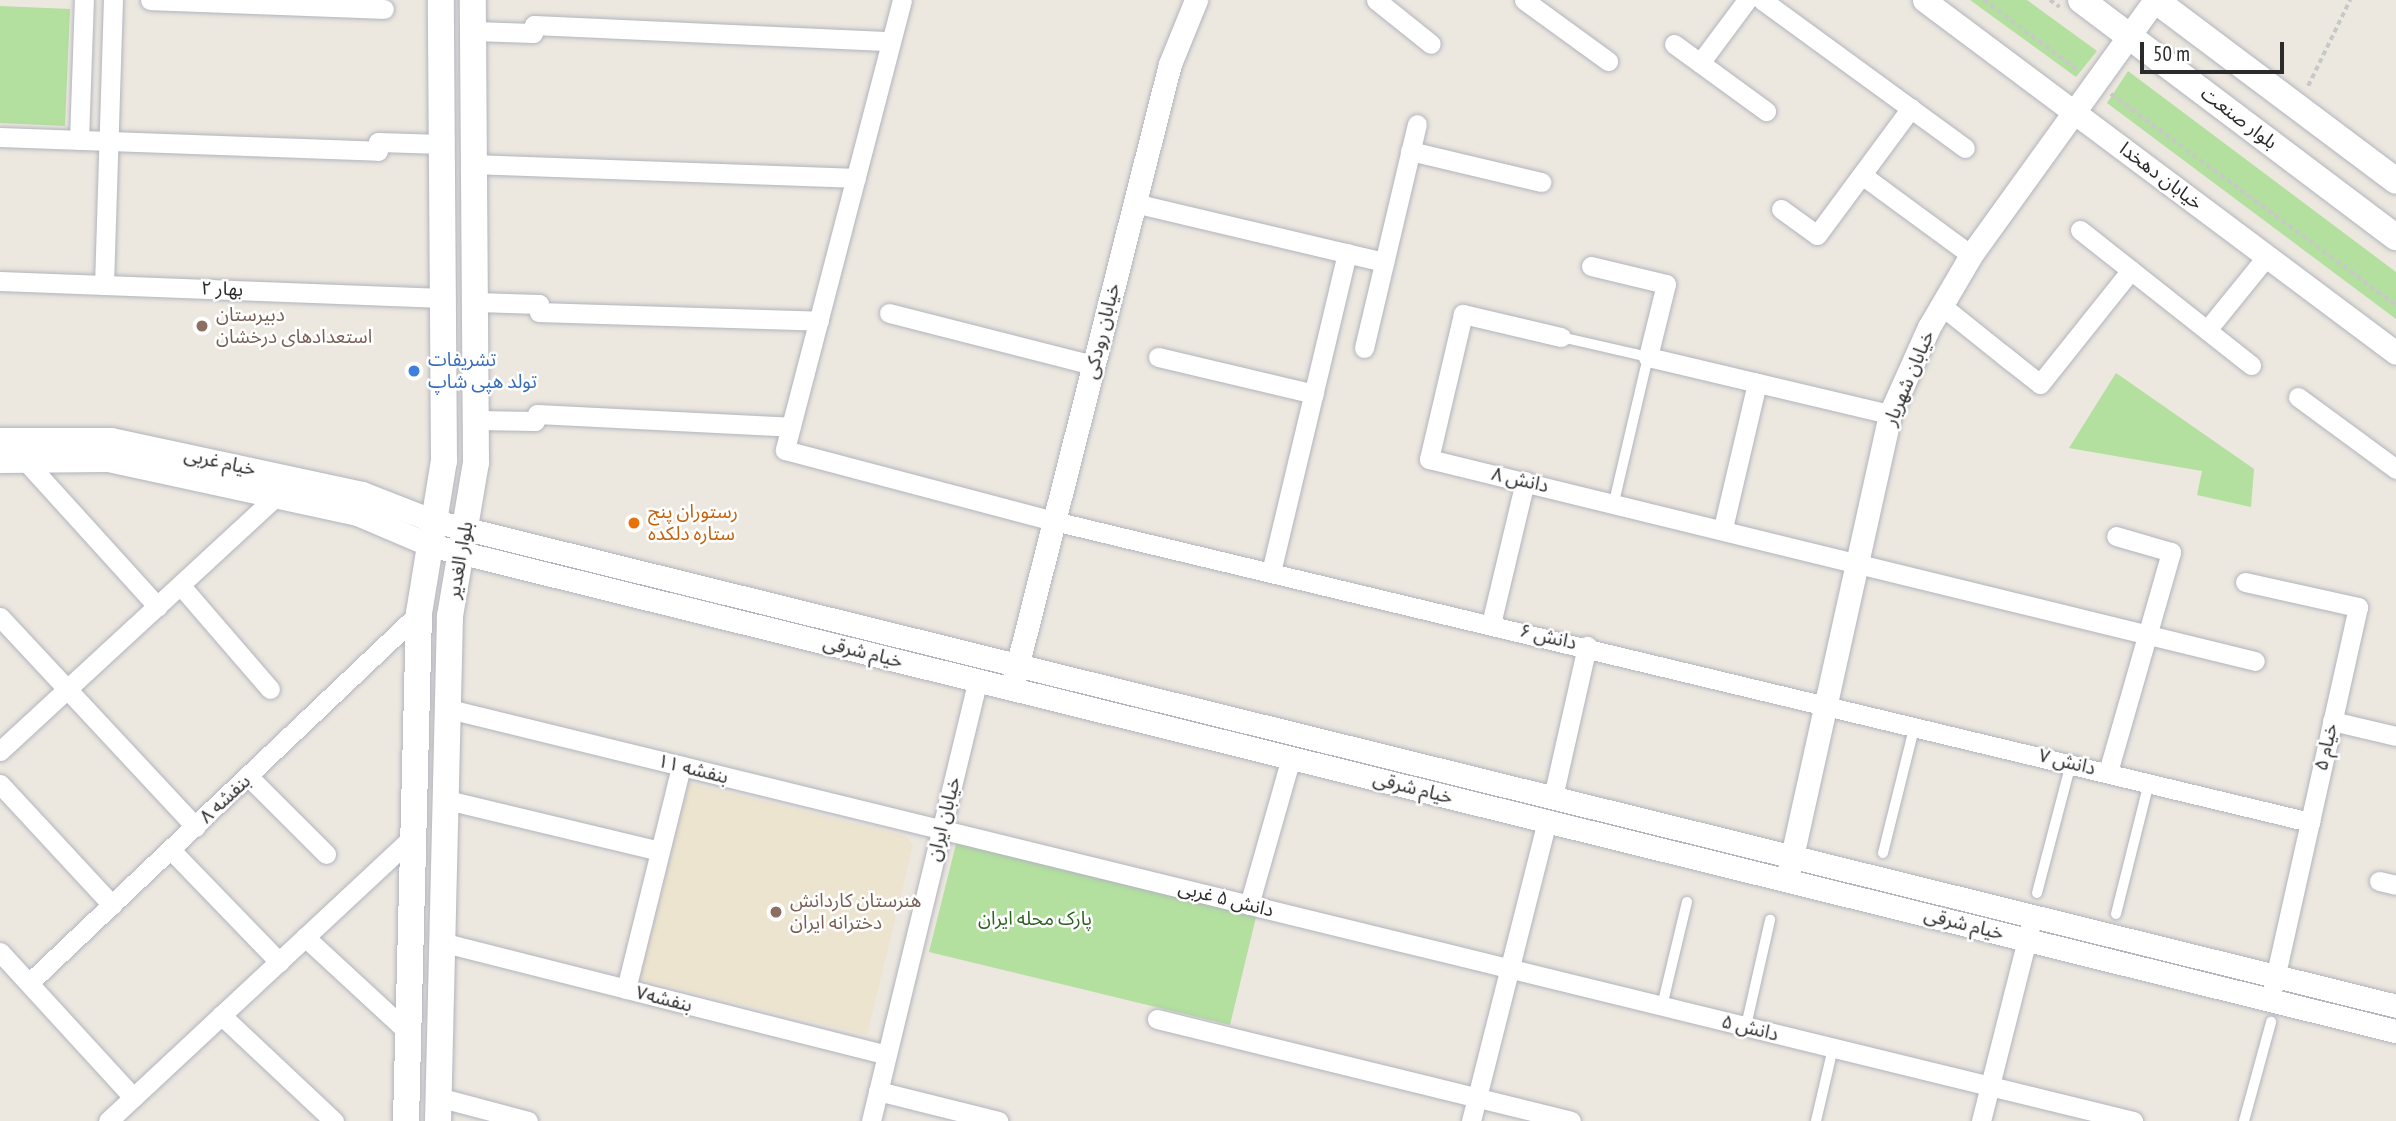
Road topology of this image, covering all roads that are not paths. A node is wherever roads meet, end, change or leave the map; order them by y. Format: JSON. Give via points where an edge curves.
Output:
{"nodes":[{"id":1,"x":84,"y":0,"type":"edge"},
{"id":2,"x":113,"y":0,"type":"edge"},
{"id":3,"x":150,"y":0,"type":"edge"},
{"id":4,"x":441,"y":0,"type":"edge"},
{"id":5,"x":473,"y":0,"type":"edge"},
{"id":6,"x":902,"y":0,"type":"edge"},
{"id":7,"x":1196,"y":0,"type":"edge"},
{"id":8,"x":1376,"y":0,"type":"edge"},
{"id":9,"x":1525,"y":0,"type":"edge"},
{"id":10,"x":1747,"y":0,"type":"edge"},
{"id":11,"x":1762,"y":0,"type":"edge"},
{"id":12,"x":1924,"y":0,"type":"edge"},
{"id":13,"x":2081,"y":0,"type":"edge"},
{"id":14,"x":2155,"y":0,"type":"edge"},
{"id":15,"x":384,"y":9,"type":"dead end"},
{"id":16,"x":473,"y":30,"type":"junction"},
{"id":17,"x":2129,"y":35,"type":"junction"},
{"id":18,"x":891,"y":41,"type":"junction"},
{"id":19,"x":1431,"y":44,"type":"dead end"},
{"id":20,"x":1674,"y":44,"type":"dead end"},
{"id":21,"x":1608,"y":61,"type":"dead end"},
{"id":22,"x":1700,"y":63,"type":"junction"},
{"id":23,"x":1910,"y":108,"type":"junction"},
{"id":24,"x":1766,"y":111,"type":"dead end"},
{"id":25,"x":2076,"y":112,"type":"junction"},
{"id":26,"x":1417,"y":124,"type":"dead end"},
{"id":27,"x":0,"y":136,"type":"edge"},
{"id":28,"x":79,"y":140,"type":"junction"},
{"id":29,"x":108,"y":141,"type":"junction"},
{"id":30,"x":442,"y":144,"type":"junction"},
{"id":31,"x":1965,"y":148,"type":"dead end"},
{"id":32,"x":1410,"y":152,"type":"junction"},
{"id":33,"x":474,"y":164,"type":"junction"},
{"id":34,"x":1862,"y":175,"type":"junction"},
{"id":35,"x":856,"y":178,"type":"junction"},
{"id":36,"x":2396,"y":181,"type":"edge"},
{"id":37,"x":1541,"y":182,"type":"dead end"},
{"id":38,"x":1134,"y":203,"type":"junction"},
{"id":39,"x":1781,"y":209,"type":"dead end"},
{"id":40,"x":2080,"y":230,"type":"dead end"},
{"id":41,"x":2396,"y":237,"type":"edge"},
{"id":42,"x":1347,"y":253,"type":"junction"},
{"id":43,"x":1972,"y":256,"type":"junction"},
{"id":44,"x":2267,"y":256,"type":"junction"},
{"id":45,"x":1384,"y":262,"type":"junction"},
{"id":46,"x":1591,"y":266,"type":"dead end"},
{"id":47,"x":2131,"y":271,"type":"junction"},
{"id":48,"x":0,"y":281,"type":"edge"},
{"id":49,"x":104,"y":285,"type":"junction"},
{"id":50,"x":443,"y":298,"type":"junction"},
{"id":51,"x":475,"y":302,"type":"junction"},
{"id":52,"x":1942,"y":306,"type":"junction"},
{"id":53,"x":888,"y":313,"type":"dead end"},
{"id":54,"x":819,"y":321,"type":"junction"},
{"id":55,"x":2207,"y":331,"type":"junction"},
{"id":56,"x":1561,"y":337,"type":"joint"},
{"id":57,"x":1364,"y":348,"type":"dead end"},
{"id":58,"x":2396,"y":353,"type":"edge"},
{"id":59,"x":2003,"y":354,"type":"dead end"},
{"id":60,"x":1158,"y":357,"type":"dead end"},
{"id":61,"x":1648,"y":357,"type":"junction"},
{"id":62,"x":1093,"y":365,"type":"junction"},
{"id":63,"x":2251,"y":365,"type":"dead end"},
{"id":64,"x":1757,"y":383,"type":"junction"},
{"id":65,"x":2040,"y":384,"type":"junction"},
{"id":66,"x":1314,"y":394,"type":"junction"},
{"id":67,"x":2298,"y":397,"type":"dead end"},
{"id":68,"x":1891,"y":414,"type":"junction"},
{"id":69,"x":476,"y":420,"type":"junction"},
{"id":70,"x":791,"y":427,"type":"junction"},
{"id":71,"x":0,"y":439,"type":"edge"},
{"id":72,"x":68,"y":446,"type":"junction"},
{"id":73,"x":11,"y":459,"type":"edge"},
{"id":74,"x":2396,"y":469,"type":"edge"},
{"id":75,"x":1525,"y":481,"type":"junction"},
{"id":76,"x":276,"y":496,"type":"junction"},
{"id":77,"x":1614,"y":502,"type":"junction"},
{"id":78,"x":1054,"y":521,"type":"junction"},
{"id":79,"x":1723,"y":528,"type":"junction"},
{"id":80,"x":432,"y":533,"type":"junction"},
{"id":81,"x":2116,"y":536,"type":"dead end"},
{"id":82,"x":463,"y":540,"type":"junction"},
{"id":83,"x":1854,"y":559,"type":"junction"},
{"id":84,"x":1271,"y":572,"type":"junction"},
{"id":85,"x":2245,"y":582,"type":"dead end"},
{"id":86,"x":181,"y":586,"type":"junction"},
{"id":87,"x":158,"y":607,"type":"junction"},
{"id":88,"x":419,"y":613,"type":"junction"},
{"id":89,"x":0,"y":617,"type":"edge"},
{"id":90,"x":1491,"y":624,"type":"junction"},
{"id":91,"x":2147,"y":634,"type":"junction"},
{"id":92,"x":1587,"y":646,"type":"junction"},
{"id":93,"x":2255,"y":661,"type":"dead end"},
{"id":94,"x":1018,"y":665,"type":"junction"},
{"id":95,"x":978,"y":680,"type":"junction"},
{"id":96,"x":1012,"y":688,"type":"junction"},
{"id":97,"x":72,"y":689,"type":"junction"},
{"id":98,"x":270,"y":690,"type":"dead end"},
{"id":99,"x":1824,"y":702,"type":"junction"},
{"id":100,"x":445,"y":708,"type":"junction"},
{"id":101,"x":2332,"y":721,"type":"junction"},
{"id":102,"x":1915,"y":724,"type":"junction"},
{"id":103,"x":1297,"y":734,"type":"junction"},
{"id":104,"x":2396,"y":736,"type":"edge"},
{"id":105,"x":0,"y":751,"type":"edge"},
{"id":106,"x":1291,"y":758,"type":"junction"},
{"id":107,"x":2071,"y":763,"type":"junction"},
{"id":108,"x":681,"y":766,"type":"junction"},
{"id":109,"x":2108,"y":772,"type":"junction"},
{"id":110,"x":249,"y":777,"type":"junction"},
{"id":111,"x":2150,"y":782,"type":"junction"},
{"id":112,"x":0,"y":784,"type":"edge"},
{"id":113,"x":1553,"y":797,"type":"junction"},
{"id":114,"x":443,"y":799,"type":"junction"},
{"id":115,"x":1548,"y":820,"type":"junction"},
{"id":116,"x":2310,"y":822,"type":"junction"},
{"id":117,"x":196,"y":827,"type":"junction"},
{"id":118,"x":942,"y":830,"type":"junction"},
{"id":119,"x":411,"y":838,"type":"junction"},
{"id":120,"x":171,"y":850,"type":"junction"},
{"id":121,"x":660,"y":851,"type":"junction"},
{"id":122,"x":1883,"y":853,"type":"dead end"},
{"id":123,"x":326,"y":854,"type":"dead end"},
{"id":124,"x":1793,"y":857,"type":"junction"},
{"id":125,"x":1787,"y":880,"type":"junction"},
{"id":126,"x":1687,"y":902,"type":"dead end"},
{"id":127,"x":112,"y":905,"type":"junction"},
{"id":128,"x":1249,"y":905,"type":"junction"},
{"id":129,"x":2035,"y":905,"type":"junction"},
{"id":130,"x":2116,"y":914,"type":"dead end"},
{"id":131,"x":1770,"y":920,"type":"dead end"},
{"id":132,"x":306,"y":937,"type":"junction"},
{"id":133,"x":2027,"y":940,"type":"junction"},
{"id":134,"x":441,"y":942,"type":"junction"},
{"id":135,"x":0,"y":952,"type":"edge"},
{"id":136,"x":279,"y":962,"type":"junction"},
{"id":137,"x":1510,"y":969,"type":"junction"},
{"id":138,"x":2275,"y":976,"type":"junction"},
{"id":139,"x":29,"y":983,"type":"junction"},
{"id":140,"x":626,"y":989,"type":"junction"},
{"id":141,"x":1662,"y":1006,"type":"junction"},
{"id":142,"x":2396,"y":1006,"type":"edge"},
{"id":143,"x":2271,"y":1011,"type":"junction"},
{"id":144,"x":221,"y":1015,"type":"junction"},
{"id":145,"x":1157,"y":1019,"type":"dead end"},
{"id":146,"x":1746,"y":1026,"type":"junction"},
{"id":147,"x":2396,"y":1031,"type":"edge"},
{"id":148,"x":408,"y":1032,"type":"junction"},
{"id":149,"x":1833,"y":1048,"type":"junction"},
{"id":150,"x":886,"y":1055,"type":"junction"},
{"id":151,"x":1990,"y":1086,"type":"junction"},
{"id":152,"x":878,"y":1091,"type":"junction"},
{"id":153,"x":133,"y":1097,"type":"junction"},
{"id":154,"x":1477,"y":1098,"type":"junction"},
{"id":155,"x":438,"y":1109,"type":"edge"},
{"id":156,"x":108,"y":1121,"type":"edge"},
{"id":157,"x":334,"y":1121,"type":"edge"},
{"id":158,"x":406,"y":1121,"type":"edge"},
{"id":159,"x":528,"y":1121,"type":"edge"},
{"id":160,"x":871,"y":1121,"type":"edge"},
{"id":161,"x":998,"y":1121,"type":"edge"},
{"id":162,"x":1471,"y":1121,"type":"edge"},
{"id":163,"x":1572,"y":1121,"type":"edge"},
{"id":164,"x":1816,"y":1121,"type":"edge"},
{"id":165,"x":1981,"y":1121,"type":"edge"},
{"id":166,"x":2133,"y":1121,"type":"edge"},
{"id":167,"x":2244,"y":1121,"type":"edge"}],
"edges":[{"from":1,"to":28,"type":"street"},
{"from":2,"to":29,"type":"street"},
{"from":3,"to":15,"type":"street"},
{"from":4,"to":30,"type":"main road","name":"بلوار الغدیر"},
{"from":5,"to":16,"type":"main road","name":"بلوار الغدیر"},
{"from":6,"to":18,"type":"street"},
{"from":7,"to":38,"type":"street","name":"خیابان رودکی","via":[[1170,64]]},
{"from":8,"to":19,"type":"street"},
{"from":9,"to":21,"type":"street"},
{"from":10,"to":22,"type":"street"},
{"from":11,"to":23,"type":"street"},
{"from":12,"to":25,"type":"street","name":"خیابان دهخدا"},
{"from":13,"to":17,"type":"main road","name":"بلوار صنعت"},
{"from":14,"to":17,"type":"street","name":"خیابان شهریار"},
{"from":14,"to":36,"type":"main road"},
{"from":16,"to":18,"type":"street","via":[[533,33],[534,25]]},
{"from":16,"to":33,"type":"main road","name":"بلوار الغدیر"},
{"from":17,"to":25,"type":"street","name":"خیابان شهریار"},
{"from":17,"to":41,"type":"main road","name":"بلوار صنعت"},
{"from":18,"to":35,"type":"street"},
{"from":20,"to":22,"type":"street"},
{"from":22,"to":24,"type":"street"},
{"from":23,"to":31,"type":"street"},
{"from":23,"to":34,"type":"street"},
{"from":25,"to":43,"type":"street","name":"خیابان شهریار"},
{"from":25,"to":44,"type":"street","name":"خیابان دهخدا"},
{"from":26,"to":32,"type":"street"},
{"from":27,"to":28,"type":"street"},
{"from":28,"to":29,"type":"street"},
{"from":29,"to":30,"type":"street","via":[[378,151],[378,142]]},
{"from":29,"to":49,"type":"street"},
{"from":30,"to":50,"type":"main road","name":"بلوار الغدیر"},
{"from":32,"to":37,"type":"street"},
{"from":32,"to":45,"type":"street"},
{"from":33,"to":35,"type":"street"},
{"from":33,"to":51,"type":"main road","name":"بلوار الغدیر"},
{"from":34,"to":39,"type":"street","via":[[1817,235]]},
{"from":34,"to":43,"type":"street"},
{"from":35,"to":54,"type":"street"},
{"from":38,"to":42,"type":"street"},
{"from":38,"to":62,"type":"street","name":"خیابان رودکی"},
{"from":40,"to":47,"type":"street"},
{"from":42,"to":45,"type":"street"},
{"from":42,"to":66,"type":"street"},
{"from":43,"to":52,"type":"street","name":"خیابان شهریار"},
{"from":44,"to":55,"type":"street"},
{"from":44,"to":58,"type":"street","name":"خیابان دهخدا"},
{"from":45,"to":57,"type":"street"},
{"from":46,"to":61,"type":"street","via":[[1666,284]]},
{"from":47,"to":55,"type":"street"},
{"from":47,"to":65,"type":"street"},
{"from":48,"to":49,"type":"street","name":"بهار ۲"},
{"from":49,"to":50,"type":"street","name":"بهار ۲"},
{"from":50,"to":80,"type":"main road","name":"بلوار الغدیر","via":[[444,461]]},
{"from":51,"to":54,"type":"street","via":[[539,304],[539,312]]},
{"from":51,"to":69,"type":"main road","name":"بلوار الغدیر"},
{"from":52,"to":65,"type":"street"},
{"from":52,"to":68,"type":"street","name":"خیابان شهریار"},
{"from":53,"to":62,"type":"street"},
{"from":54,"to":70,"type":"street"},
{"from":55,"to":63,"type":"street"},
{"from":56,"to":61,"type":"lane"},
{"from":56,"to":75,"type":"street","name":"دانش ۸","via":[[1463,314],[1429,459]]},
{"from":59,"to":65,"type":"street"},
{"from":60,"to":66,"type":"street"},
{"from":61,"to":64,"type":"street"},
{"from":61,"to":77,"type":"lane"},
{"from":62,"to":78,"type":"street","name":"خیابان رودکی"},
{"from":64,"to":68,"type":"street"},
{"from":64,"to":79,"type":"street"},
{"from":66,"to":84,"type":"street"},
{"from":67,"to":74,"type":"street"},
{"from":68,"to":83,"type":"street","name":"خیابان شهریار"},
{"from":69,"to":70,"type":"street","via":[[535,421],[537,414]]},
{"from":69,"to":82,"type":"main road","name":"بلوار الغدیر"},
{"from":70,"to":78,"type":"street","name":"دانش ۶","via":[[785,450]]},
{"from":71,"to":72,"type":"street","name":"خیام غربی"},
{"from":72,"to":73,"type":"street","name":"خیام غربی"},
{"from":72,"to":76,"type":"street","name":"خیام غربی"},
{"from":72,"to":80,"type":"street","name":"خیام غربی","via":[[362,493]]},
{"from":73,"to":87,"type":"street"},
{"from":75,"to":77,"type":"street","name":"دانش ۸"},
{"from":75,"to":90,"type":"street"},
{"from":76,"to":80,"type":"street","name":"خیام غربی"},
{"from":76,"to":86,"type":"street"},
{"from":77,"to":79,"type":"street","name":"دانش ۸"},
{"from":78,"to":84,"type":"street","name":"دانش ۶"},
{"from":78,"to":94,"type":"street","name":"خیابان رودکی"},
{"from":79,"to":83,"type":"street","name":"دانش ۸"},
{"from":80,"to":82,"type":"street"},
{"from":80,"to":88,"type":"main road","name":"بلوار الغدیر"},
{"from":81,"to":91,"type":"street","via":[[2171,552]]},
{"from":82,"to":94,"type":"street","name":"خیام شرقی"},
{"from":82,"to":95,"type":"street","name":"خیام شرقی"},
{"from":82,"to":100,"type":"main road","name":"بلوار الغدیر"},
{"from":83,"to":91,"type":"street","name":"دانش ۸"},
{"from":83,"to":99,"type":"street","name":"خیابان شهریار"},
{"from":84,"to":90,"type":"street","name":"دانش ۶"},
{"from":85,"to":101,"type":"street","name":"خیام ۵","via":[[2358,607]]},
{"from":86,"to":87,"type":"street"},
{"from":86,"to":98,"type":"street"},
{"from":87,"to":97,"type":"street"},
{"from":88,"to":110,"type":"street","name":"بنفشه ۸"},
{"from":88,"to":119,"type":"main road","name":"بلوار الغدیر"},
{"from":89,"to":97,"type":"street"},
{"from":90,"to":92,"type":"street","name":"دانش ۶"},
{"from":91,"to":93,"type":"street","name":"دانش ۸"},
{"from":91,"to":109,"type":"street"},
{"from":92,"to":99,"type":"street","name":"دانش ۶"},
{"from":92,"to":113,"type":"street"},
{"from":94,"to":96,"type":"street","name":"خیابان رودکی"},
{"from":94,"to":103,"type":"street","name":"خیام شرقی"},
{"from":95,"to":96,"type":"street","name":"خیام شرقی"},
{"from":95,"to":118,"type":"street","name":"خیابان ایران"},
{"from":96,"to":106,"type":"street","name":"خیام شرقی"},
{"from":97,"to":105,"type":"street"},
{"from":97,"to":117,"type":"street"},
{"from":99,"to":102,"type":"street","name":"دانش ۷"},
{"from":99,"to":124,"type":"street","name":"خیابان شهریار"},
{"from":100,"to":108,"type":"street","name":"بنفشه ۱۱"},
{"from":100,"to":114,"type":"main road","name":"بلوار الغدیر"},
{"from":101,"to":104,"type":"street"},
{"from":101,"to":116,"type":"street","name":"خیام ۵"},
{"from":102,"to":107,"type":"street","name":"دانش ۷"},
{"from":102,"to":122,"type":"lane"},
{"from":103,"to":106,"type":"street"},
{"from":103,"to":113,"type":"street","name":"خیام شرقی"},
{"from":106,"to":115,"type":"street","name":"خیام شرقی"},
{"from":106,"to":128,"type":"street"},
{"from":107,"to":109,"type":"street","name":"دانش ۷"},
{"from":107,"to":129,"type":"lane"},
{"from":108,"to":118,"type":"street","name":"بنفشه ۱۱"},
{"from":108,"to":121,"type":"street"},
{"from":109,"to":111,"type":"street","name":"دانش ۷"},
{"from":110,"to":117,"type":"street","name":"بنفشه ۸"},
{"from":110,"to":123,"type":"street"},
{"from":111,"to":116,"type":"street","name":"دانش ۷"},
{"from":111,"to":130,"type":"lane"},
{"from":112,"to":127,"type":"street"},
{"from":113,"to":115,"type":"street"},
{"from":113,"to":124,"type":"street","name":"خیام شرقی"},
{"from":114,"to":121,"type":"street"},
{"from":114,"to":134,"type":"main road","name":"بلوار الغدیر"},
{"from":115,"to":125,"type":"street","name":"خیام شرقی"},
{"from":115,"to":137,"type":"street"},
{"from":116,"to":138,"type":"street","name":"خیام ۵"},
{"from":117,"to":120,"type":"street","name":"بنفشه ۸"},
{"from":118,"to":128,"type":"street","name":"دانش ۵ غربی"},
{"from":118,"to":150,"type":"street","name":"خیابان ایران"},
{"from":119,"to":132,"type":"street"},
{"from":119,"to":148,"type":"main road","name":"بلوار الغدیر"},
{"from":120,"to":127,"type":"street","name":"بنفشه ۸"},
{"from":120,"to":136,"type":"street"},
{"from":121,"to":140,"type":"street"},
{"from":124,"to":125,"type":"street","name":"خیابان شهریار"},
{"from":124,"to":129,"type":"street","name":"خیام شرقی"},
{"from":125,"to":133,"type":"street","name":"خیام شرقی"},
{"from":126,"to":141,"type":"lane"},
{"from":127,"to":139,"type":"street","name":"بنفشه ۸"},
{"from":128,"to":137,"type":"street","name":"دانش ۵ غربی"},
{"from":129,"to":133,"type":"street"},
{"from":129,"to":138,"type":"street","name":"خیام شرقی"},
{"from":131,"to":146,"type":"lane"},
{"from":132,"to":136,"type":"street"},
{"from":132,"to":148,"type":"street"},
{"from":133,"to":143,"type":"street","name":"خیام شرقی"},
{"from":133,"to":151,"type":"street"},
{"from":134,"to":140,"type":"street","name":"بنفشه۷"},
{"from":134,"to":155,"type":"main road","name":"بلوار الغدیر"},
{"from":135,"to":139,"type":"street"},
{"from":136,"to":144,"type":"street"},
{"from":137,"to":141,"type":"street","name":"دانش ۵"},
{"from":137,"to":154,"type":"street"},
{"from":138,"to":142,"type":"street","name":"خیام شرقی"},
{"from":138,"to":143,"type":"street","name":"خیام ۵"},
{"from":139,"to":153,"type":"street"},
{"from":140,"to":150,"type":"street","name":"بنفشه۷"},
{"from":141,"to":146,"type":"street","name":"دانش ۵"},
{"from":143,"to":147,"type":"street","name":"خیام شرقی"},
{"from":143,"to":167,"type":"lane"},
{"from":144,"to":153,"type":"street"},
{"from":144,"to":157,"type":"street"},
{"from":145,"to":154,"type":"street"},
{"from":146,"to":149,"type":"street","name":"دانش ۵"},
{"from":148,"to":158,"type":"main road","name":"بلوار الغدیر"},
{"from":149,"to":151,"type":"street","name":"دانش ۵"},
{"from":149,"to":164,"type":"lane"},
{"from":150,"to":152,"type":"street","name":"خیابان ایران"},
{"from":151,"to":165,"type":"street"},
{"from":151,"to":166,"type":"street","name":"دانش ۵"},
{"from":152,"to":160,"type":"street","name":"خیابان ایران"},
{"from":152,"to":161,"type":"street"},
{"from":153,"to":156,"type":"street"},
{"from":154,"to":162,"type":"street"},
{"from":154,"to":163,"type":"street"},
{"from":155,"to":159,"type":"street"}]}
